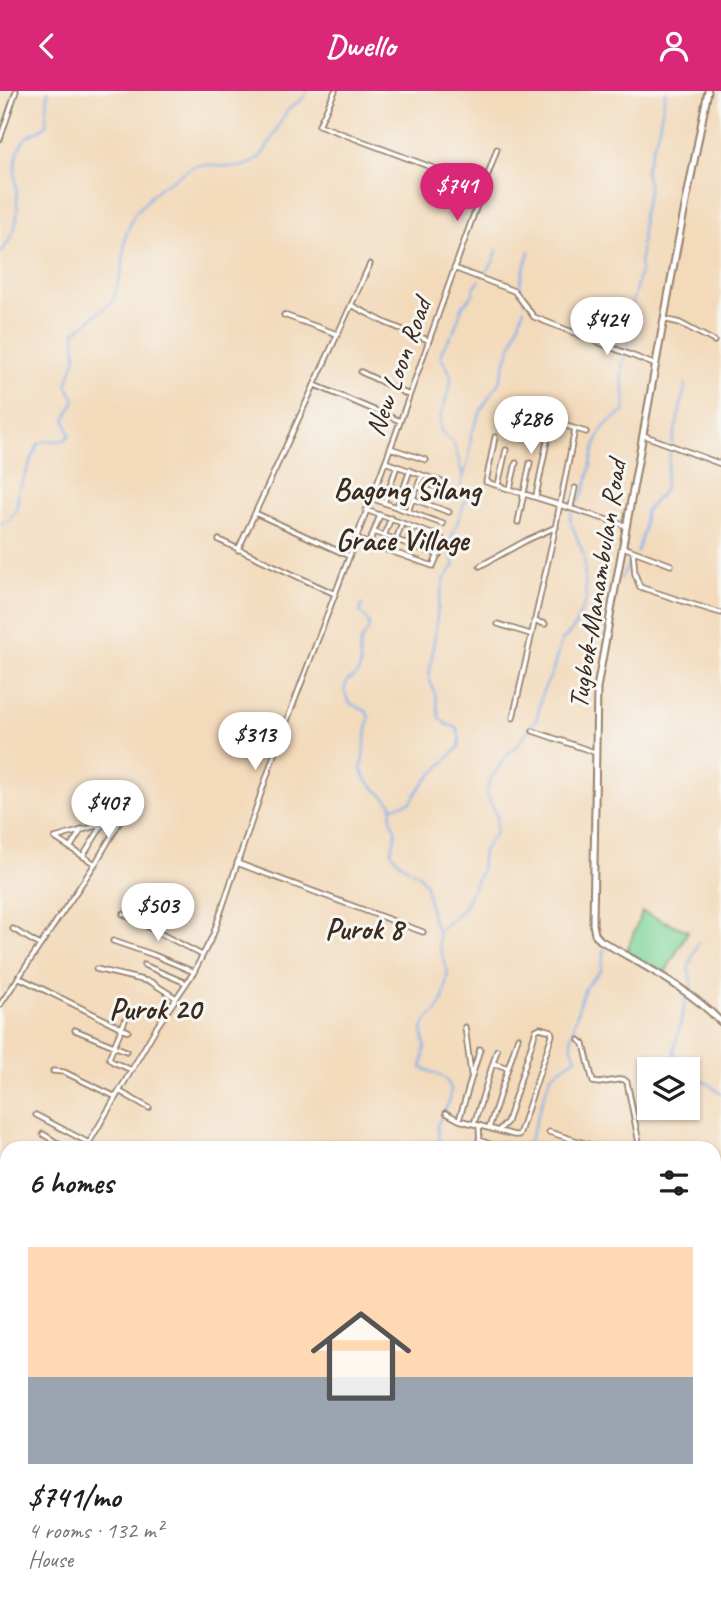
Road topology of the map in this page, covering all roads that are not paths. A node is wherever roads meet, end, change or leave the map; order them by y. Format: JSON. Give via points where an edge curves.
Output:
{"nodes":[{"id":1,"x":15,"y":91,"type":"edge"},
{"id":2,"x":335,"y":91,"type":"edge"},
{"id":3,"x":708,"y":91,"type":"edge"},
{"id":4,"x":0,"y":133,"type":"edge"},
{"id":5,"x":0,"y":139,"type":"edge"},
{"id":6,"x":497,"y":149,"type":"dead end"},
{"id":7,"x":484,"y":187,"type":"junction"},
{"id":8,"x":370,"y":264,"type":"dead end"},
{"id":9,"x":454,"y":268,"type":"junction"},
{"id":10,"x":351,"y":305,"type":"junction"},
{"id":11,"x":284,"y":315,"type":"dead end"},
{"id":12,"x":664,"y":319,"type":"junction"},
{"id":13,"x":337,"y":334,"type":"junction"},
{"id":14,"x":428,"y":340,"type":"junction"},
{"id":15,"x":714,"y":341,"type":"dead end"},
{"id":16,"x":656,"y":365,"type":"junction"},
{"id":17,"x":361,"y":372,"type":"dead end"},
{"id":18,"x":315,"y":385,"type":"junction"},
{"id":19,"x":409,"y":395,"type":"junction"},
{"id":20,"x":514,"y":410,"type":"dead end"},
{"id":21,"x":400,"y":421,"type":"junction"},
{"id":22,"x":551,"y":421,"type":"junction"},
{"id":23,"x":575,"y":429,"type":"junction"},
{"id":24,"x":586,"y":432,"type":"dead end"},
{"id":25,"x":643,"y":435,"type":"junction"},
{"id":26,"x":495,"y":437,"type":"dead end"},
{"id":27,"x":390,"y":449,"type":"junction"},
{"id":28,"x":506,"y":450,"type":"dead end"},
{"id":29,"x":426,"y":460,"type":"dead end"},
{"id":30,"x":385,"y":462,"type":"junction"},
{"id":31,"x":516,"y":463,"type":"dead end"},
{"id":32,"x":530,"y":463,"type":"dead end"},
{"id":33,"x":721,"y":464,"type":"edge"},
{"id":34,"x":397,"y":466,"type":"junction"},
{"id":35,"x":410,"y":470,"type":"junction"},
{"id":36,"x":422,"y":475,"type":"junction"},
{"id":37,"x":445,"y":483,"type":"dead end"},
{"id":38,"x":498,"y":485,"type":"junction"},
{"id":39,"x":418,"y":487,"type":"junction"},
{"id":40,"x":575,"y":488,"type":"dead end"},
{"id":41,"x":510,"y":489,"type":"junction"},
{"id":42,"x":523,"y":492,"type":"junction"},
{"id":43,"x":536,"y":496,"type":"junction"},
{"id":44,"x":371,"y":498,"type":"junction"},
{"id":45,"x":450,"y":498,"type":"dead end"},
{"id":46,"x":413,"y":499,"type":"junction"},
{"id":47,"x":384,"y":503,"type":"junction"},
{"id":48,"x":560,"y":503,"type":"junction"},
{"id":49,"x":397,"y":507,"type":"junction"},
{"id":50,"x":570,"y":507,"type":"junction"},
{"id":51,"x":366,"y":510,"type":"junction"},
{"id":52,"x":408,"y":511,"type":"junction"},
{"id":53,"x":449,"y":512,"type":"dead end"},
{"id":54,"x":255,"y":513,"type":"junction"},
{"id":55,"x":380,"y":515,"type":"junction"},
{"id":56,"x":390,"y":519,"type":"junction"},
{"id":57,"x":518,"y":522,"type":"dead end"},
{"id":58,"x":402,"y":523,"type":"junction"},
{"id":59,"x":443,"y":524,"type":"dead end"},
{"id":60,"x":627,"y":526,"type":"junction"},
{"id":61,"x":413,"y":527,"type":"junction"},
{"id":62,"x":556,"y":527,"type":"junction"},
{"id":63,"x":424,"y":531,"type":"junction"},
{"id":64,"x":374,"y":532,"type":"junction"},
{"id":65,"x":434,"y":534,"type":"junction"},
{"id":66,"x":384,"y":536,"type":"junction"},
{"id":67,"x":356,"y":539,"type":"junction"},
{"id":68,"x":219,"y":540,"type":"dead end"},
{"id":69,"x":396,"y":540,"type":"junction"},
{"id":70,"x":369,"y":544,"type":"junction"},
{"id":71,"x":407,"y":544,"type":"junction"},
{"id":72,"x":623,"y":547,"type":"junction"},
{"id":73,"x":418,"y":548,"type":"junction"},
{"id":74,"x":238,"y":549,"type":"junction"},
{"id":75,"x":428,"y":551,"type":"junction"},
{"id":76,"x":633,"y":551,"type":"junction"},
{"id":77,"x":439,"y":555,"type":"junction"},
{"id":78,"x":349,"y":556,"type":"junction"},
{"id":79,"x":671,"y":565,"type":"dead end"},
{"id":80,"x":480,"y":566,"type":"dead end"},
{"id":81,"x":335,"y":594,"type":"junction"},
{"id":82,"x":721,"y":613,"type":"edge"},
{"id":83,"x":534,"y":621,"type":"junction"},
{"id":84,"x":498,"y":624,"type":"dead end"},
{"id":85,"x":545,"y":625,"type":"dead end"},
{"id":86,"x":530,"y":634,"type":"junction"},
{"id":87,"x":513,"y":718,"type":"dead end"},
{"id":88,"x":533,"y":731,"type":"dead end"},
{"id":89,"x":594,"y":752,"type":"junction"},
{"id":90,"x":112,"y":810,"type":"dead end"},
{"id":91,"x":122,"y":818,"type":"dead end"},
{"id":92,"x":104,"y":823,"type":"junction"},
{"id":93,"x":82,"y":829,"type":"junction"},
{"id":94,"x":70,"y":848,"type":"junction"},
{"id":95,"x":83,"y":856,"type":"junction"},
{"id":96,"x":237,"y":863,"type":"junction"},
{"id":97,"x":95,"y":864,"type":"junction"},
{"id":98,"x":123,"y":914,"type":"dead end"},
{"id":99,"x":13,"y":929,"type":"dead end"},
{"id":100,"x":423,"y":932,"type":"dead end"},
{"id":101,"x":113,"y":941,"type":"dead end"},
{"id":102,"x":39,"y":945,"type":"junction"},
{"id":103,"x":203,"y":956,"type":"junction"},
{"id":104,"x":144,"y":965,"type":"dead end"},
{"id":105,"x":96,"y":969,"type":"dead end"},
{"id":106,"x":194,"y":972,"type":"junction"},
{"id":107,"x":18,"y":978,"type":"junction"},
{"id":108,"x":186,"y":983,"type":"junction"},
{"id":109,"x":176,"y":998,"type":"junction"},
{"id":110,"x":0,"y":1005,"type":"edge"},
{"id":111,"x":126,"y":1018,"type":"dead end"},
{"id":112,"x":721,"y":1023,"type":"edge"},
{"id":113,"x":465,"y":1027,"type":"dead end"},
{"id":114,"x":122,"y":1028,"type":"junction"},
{"id":115,"x":75,"y":1030,"type":"dead end"},
{"id":116,"x":128,"y":1031,"type":"dead end"},
{"id":117,"x":519,"y":1037,"type":"dead end"},
{"id":118,"x":579,"y":1039,"type":"dead end"},
{"id":119,"x":114,"y":1047,"type":"junction"},
{"id":120,"x":480,"y":1049,"type":"dead end"},
{"id":121,"x":497,"y":1050,"type":"dead end"},
{"id":122,"x":126,"y":1052,"type":"dead end"},
{"id":123,"x":493,"y":1063,"type":"junction"},
{"id":124,"x":509,"y":1068,"type":"junction"},
{"id":125,"x":132,"y":1070,"type":"junction"},
{"id":126,"x":53,"y":1071,"type":"dead end"},
{"id":127,"x":471,"y":1076,"type":"junction"},
{"id":128,"x":119,"y":1091,"type":"junction"},
{"id":129,"x":116,"y":1097,"type":"junction"},
{"id":130,"x":149,"y":1108,"type":"dead end"},
{"id":131,"x":446,"y":1113,"type":"dead end"},
{"id":132,"x":36,"y":1115,"type":"dead end"},
{"id":133,"x":459,"y":1119,"type":"junction"},
{"id":134,"x":477,"y":1124,"type":"junction"},
{"id":135,"x":489,"y":1128,"type":"junction"},
{"id":136,"x":499,"y":1131,"type":"junction"},
{"id":137,"x":549,"y":1132,"type":"dead end"},
{"id":138,"x":43,"y":1134,"type":"dead end"},
{"id":139,"x":479,"y":1140,"type":"edge"},
{"id":140,"x":52,"y":1141,"type":"edge"},
{"id":141,"x":80,"y":1141,"type":"edge"},
{"id":142,"x":91,"y":1141,"type":"edge"},
{"id":143,"x":578,"y":1141,"type":"edge"},
{"id":144,"x":639,"y":1141,"type":"edge"}],
"edges":[{"from":1,"to":4,"type":"street"},
{"from":1,"to":5,"type":"street"},
{"from":2,"to":7,"type":"street","via":[[319,125]]},
{"from":3,"to":12,"type":"street","name":"Tugbok-Manambulan Road"},
{"from":6,"to":7,"type":"street"},
{"from":7,"to":9,"type":"street"},
{"from":8,"to":10,"type":"street"},
{"from":9,"to":14,"type":"street","name":"New Loon Road"},
{"from":9,"to":16,"type":"street","name":"New Loon Road","via":[[514,291],[534,317]]},
{"from":10,"to":13,"type":"street"},
{"from":10,"to":14,"type":"street"},
{"from":11,"to":13,"type":"street"},
{"from":12,"to":15,"type":"street"},
{"from":12,"to":16,"type":"street","name":"Tugbok-Manambulan Road"},
{"from":13,"to":18,"type":"street"},
{"from":14,"to":19,"type":"street","name":"New Loon Road"},
{"from":16,"to":25,"type":"street","name":"Tugbok-Manambulan Road"},
{"from":17,"to":19,"type":"street"},
{"from":18,"to":21,"type":"street"},
{"from":18,"to":54,"type":"street"},
{"from":19,"to":21,"type":"street","name":"New Loon Road"},
{"from":20,"to":22,"type":"street"},
{"from":21,"to":27,"type":"street","name":"New Loon Road"},
{"from":22,"to":23,"type":"street"},
{"from":22,"to":43,"type":"street"},
{"from":23,"to":24,"type":"street"},
{"from":23,"to":48,"type":"street"},
{"from":25,"to":33,"type":"street"},
{"from":25,"to":60,"type":"street","name":"Tugbok-Manambulan Road"},
{"from":26,"to":38,"type":"street","via":[[486,482]]},
{"from":27,"to":29,"type":"street"},
{"from":27,"to":30,"type":"street","name":"New Loon Road"},
{"from":28,"to":38,"type":"street"},
{"from":30,"to":34,"type":"street"},
{"from":30,"to":44,"type":"street","name":"New Loon Road"},
{"from":31,"to":41,"type":"street"},
{"from":32,"to":42,"type":"street"},
{"from":34,"to":35,"type":"street"},
{"from":34,"to":47,"type":"street"},
{"from":35,"to":36,"type":"street"},
{"from":35,"to":49,"type":"street"},
{"from":36,"to":37,"type":"street"},
{"from":36,"to":39,"type":"street"},
{"from":38,"to":41,"type":"street"},
{"from":39,"to":45,"type":"street"},
{"from":39,"to":46,"type":"street"},
{"from":40,"to":50,"type":"street"},
{"from":41,"to":42,"type":"street"},
{"from":42,"to":43,"type":"street"},
{"from":42,"to":57,"type":"street"},
{"from":43,"to":48,"type":"street"},
{"from":44,"to":47,"type":"street"},
{"from":44,"to":51,"type":"street","name":"New Loon Road"},
{"from":46,"to":52,"type":"street"},
{"from":46,"to":53,"type":"street"},
{"from":47,"to":49,"type":"street"},
{"from":48,"to":50,"type":"street"},
{"from":48,"to":62,"type":"street"},
{"from":49,"to":52,"type":"street"},
{"from":50,"to":60,"type":"street"},
{"from":51,"to":55,"type":"street"},
{"from":51,"to":67,"type":"street","name":"New Loon Road"},
{"from":52,"to":59,"type":"street"},
{"from":54,"to":74,"type":"street"},
{"from":54,"to":78,"type":"street"},
{"from":55,"to":56,"type":"street"},
{"from":55,"to":64,"type":"street"},
{"from":56,"to":58,"type":"street"},
{"from":56,"to":66,"type":"street"},
{"from":58,"to":61,"type":"street"},
{"from":58,"to":69,"type":"street"},
{"from":60,"to":72,"type":"street","name":"Tugbok-Manambulan Road"},
{"from":61,"to":63,"type":"street"},
{"from":61,"to":71,"type":"street"},
{"from":62,"to":80,"type":"street"},
{"from":62,"to":83,"type":"street"},
{"from":63,"to":65,"type":"street"},
{"from":63,"to":73,"type":"street"},
{"from":64,"to":66,"type":"street"},
{"from":64,"to":70,"type":"street"},
{"from":65,"to":75,"type":"street"},
{"from":65,"to":77,"type":"street","via":[[444,541]]},
{"from":66,"to":69,"type":"street"},
{"from":67,"to":70,"type":"street"},
{"from":67,"to":78,"type":"street","name":"New Loon Road"},
{"from":68,"to":74,"type":"street"},
{"from":69,"to":71,"type":"street"},
{"from":70,"to":77,"type":"street","via":[[434,565]]},
{"from":71,"to":73,"type":"street"},
{"from":72,"to":76,"type":"street"},
{"from":72,"to":89,"type":"street","name":"Tugbok-Manambulan Road","via":[[597,688]]},
{"from":73,"to":75,"type":"street"},
{"from":74,"to":81,"type":"street"},
{"from":75,"to":77,"type":"street"},
{"from":76,"to":79,"type":"street"},
{"from":76,"to":82,"type":"street","via":[[640,587]]},
{"from":78,"to":81,"type":"street","name":"New Loon Road"},
{"from":81,"to":96,"type":"street","name":"New Loon Road"},
{"from":83,"to":85,"type":"street"},
{"from":83,"to":86,"type":"street"},
{"from":84,"to":86,"type":"street"},
{"from":86,"to":87,"type":"street"},
{"from":88,"to":89,"type":"street"},
{"from":89,"to":112,"type":"street","name":"Tugbok-Manambulan Road","via":[[595,934],[680,986]]},
{"from":90,"to":92,"type":"street"},
{"from":91,"to":97,"type":"street"},
{"from":92,"to":93,"type":"street"},
{"from":92,"to":95,"type":"street"},
{"from":93,"to":94,"type":"street"},
{"from":93,"to":94,"type":"street","via":[[55,836]]},
{"from":94,"to":95,"type":"street"},
{"from":95,"to":97,"type":"street"},
{"from":96,"to":100,"type":"street"},
{"from":96,"to":103,"type":"street","name":"New Loon Road"},
{"from":97,"to":102,"type":"street"},
{"from":98,"to":103,"type":"street"},
{"from":99,"to":102,"type":"street"},
{"from":101,"to":106,"type":"street"},
{"from":102,"to":107,"type":"street"},
{"from":103,"to":106,"type":"street","name":"New Loon Road"},
{"from":104,"to":108,"type":"street"},
{"from":105,"to":109,"type":"street","via":[[151,982]]},
{"from":106,"to":108,"type":"street","name":"New Loon Road"},
{"from":107,"to":110,"type":"street"},
{"from":107,"to":114,"type":"street"},
{"from":108,"to":109,"type":"street","name":"New Loon Road"},
{"from":109,"to":125,"type":"street","name":"New Loon Road"},
{"from":111,"to":114,"type":"street"},
{"from":113,"to":127,"type":"street"},
{"from":114,"to":116,"type":"street"},
{"from":114,"to":119,"type":"street"},
{"from":115,"to":119,"type":"street"},
{"from":117,"to":124,"type":"street"},
{"from":118,"to":144,"type":"street","via":[[592,1081],[626,1080]]},
{"from":119,"to":122,"type":"street"},
{"from":119,"to":125,"type":"street","via":[[110,1059]]},
{"from":120,"to":127,"type":"street"},
{"from":121,"to":123,"type":"street"},
{"from":123,"to":124,"type":"street"},
{"from":123,"to":134,"type":"street"},
{"from":124,"to":135,"type":"street"},
{"from":125,"to":128,"type":"street","name":"New Loon Road"},
{"from":126,"to":129,"type":"street"},
{"from":127,"to":133,"type":"street"},
{"from":128,"to":129,"type":"street","name":"New Loon Road"},
{"from":128,"to":130,"type":"street"},
{"from":129,"to":142,"type":"street","name":"New Loon Road"},
{"from":131,"to":133,"type":"street"},
{"from":132,"to":141,"type":"street"},
{"from":133,"to":134,"type":"street"},
{"from":134,"to":135,"type":"street"},
{"from":134,"to":139,"type":"street"},
{"from":135,"to":136,"type":"street"},
{"from":136,"to":136,"type":"street","via":[[521,1133],[550,1031],[536,1030],[507,1122]]},
{"from":137,"to":143,"type":"street"},
{"from":138,"to":140,"type":"street"}]}
